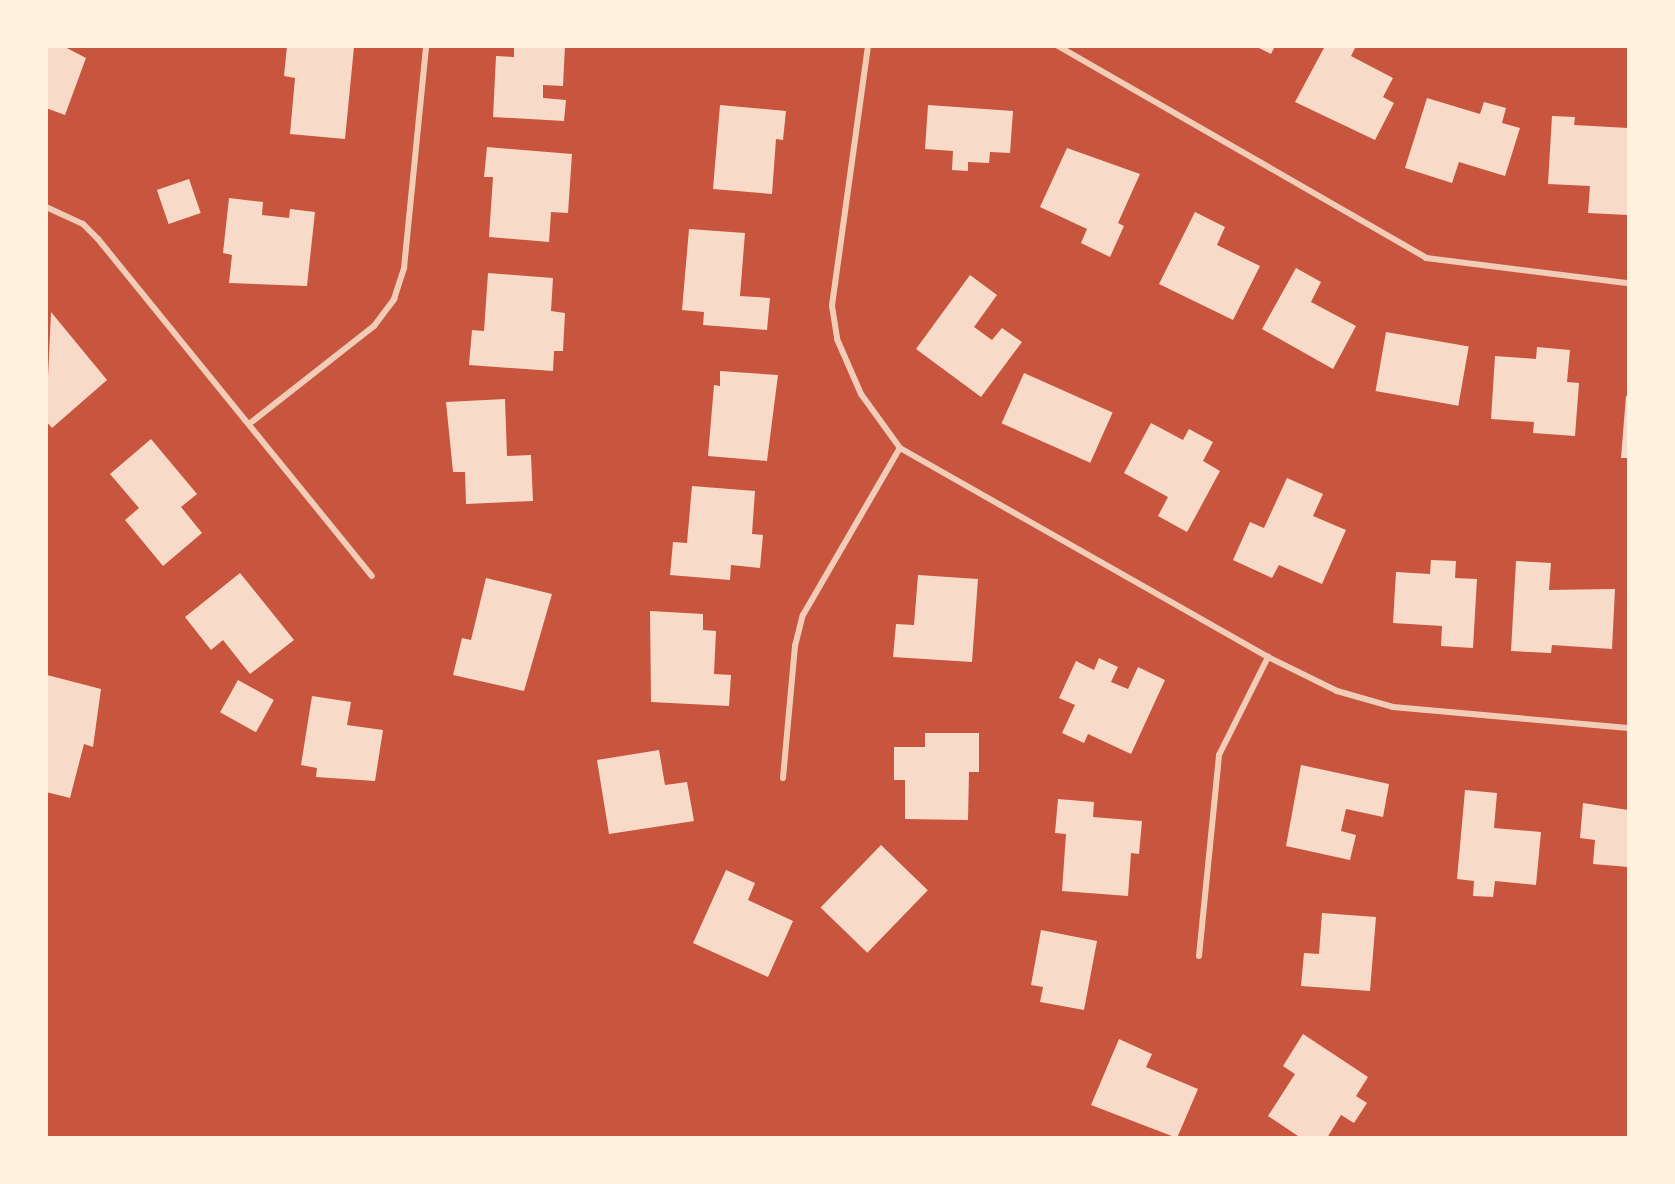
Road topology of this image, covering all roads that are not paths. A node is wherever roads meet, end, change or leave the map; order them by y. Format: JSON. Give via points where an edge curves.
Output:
{"nodes":[{"id":1,"x":426,"y":46,"type":"edge"},
{"id":2,"x":868,"y":46,"type":"edge"},
{"id":3,"x":1058,"y":46,"type":"edge"},
{"id":4,"x":46,"y":207,"type":"edge"},
{"id":5,"x":1629,"y":284,"type":"edge"},
{"id":6,"x":249,"y":424,"type":"junction"},
{"id":7,"x":900,"y":448,"type":"junction"},
{"id":8,"x":372,"y":576,"type":"dead end"},
{"id":9,"x":1268,"y":657,"type":"junction"},
{"id":10,"x":1629,"y":729,"type":"edge"},
{"id":11,"x":783,"y":778,"type":"dead end"},
{"id":12,"x":1199,"y":956,"type":"dead end"}],
"edges":[{"from":1,"to":6,"type":"street","via":[[404,268],[394,299],[374,326]]},
{"from":2,"to":7,"type":"street","via":[[833,264],[833,317],[848,366],[879,423]]},
{"from":3,"to":5,"type":"street","via":[[1426,258]]},
{"from":4,"to":6,"type":"street","via":[[83,224],[98,239]]},
{"from":6,"to":8,"type":"street"},
{"from":7,"to":9,"type":"street","via":[[926,467]]},
{"from":7,"to":11,"type":"street","via":[[803,615],[795,646]]},
{"from":9,"to":10,"type":"street","via":[[1337,691],[1393,707]]},
{"from":9,"to":12,"type":"street","via":[[1219,755]]}]}
